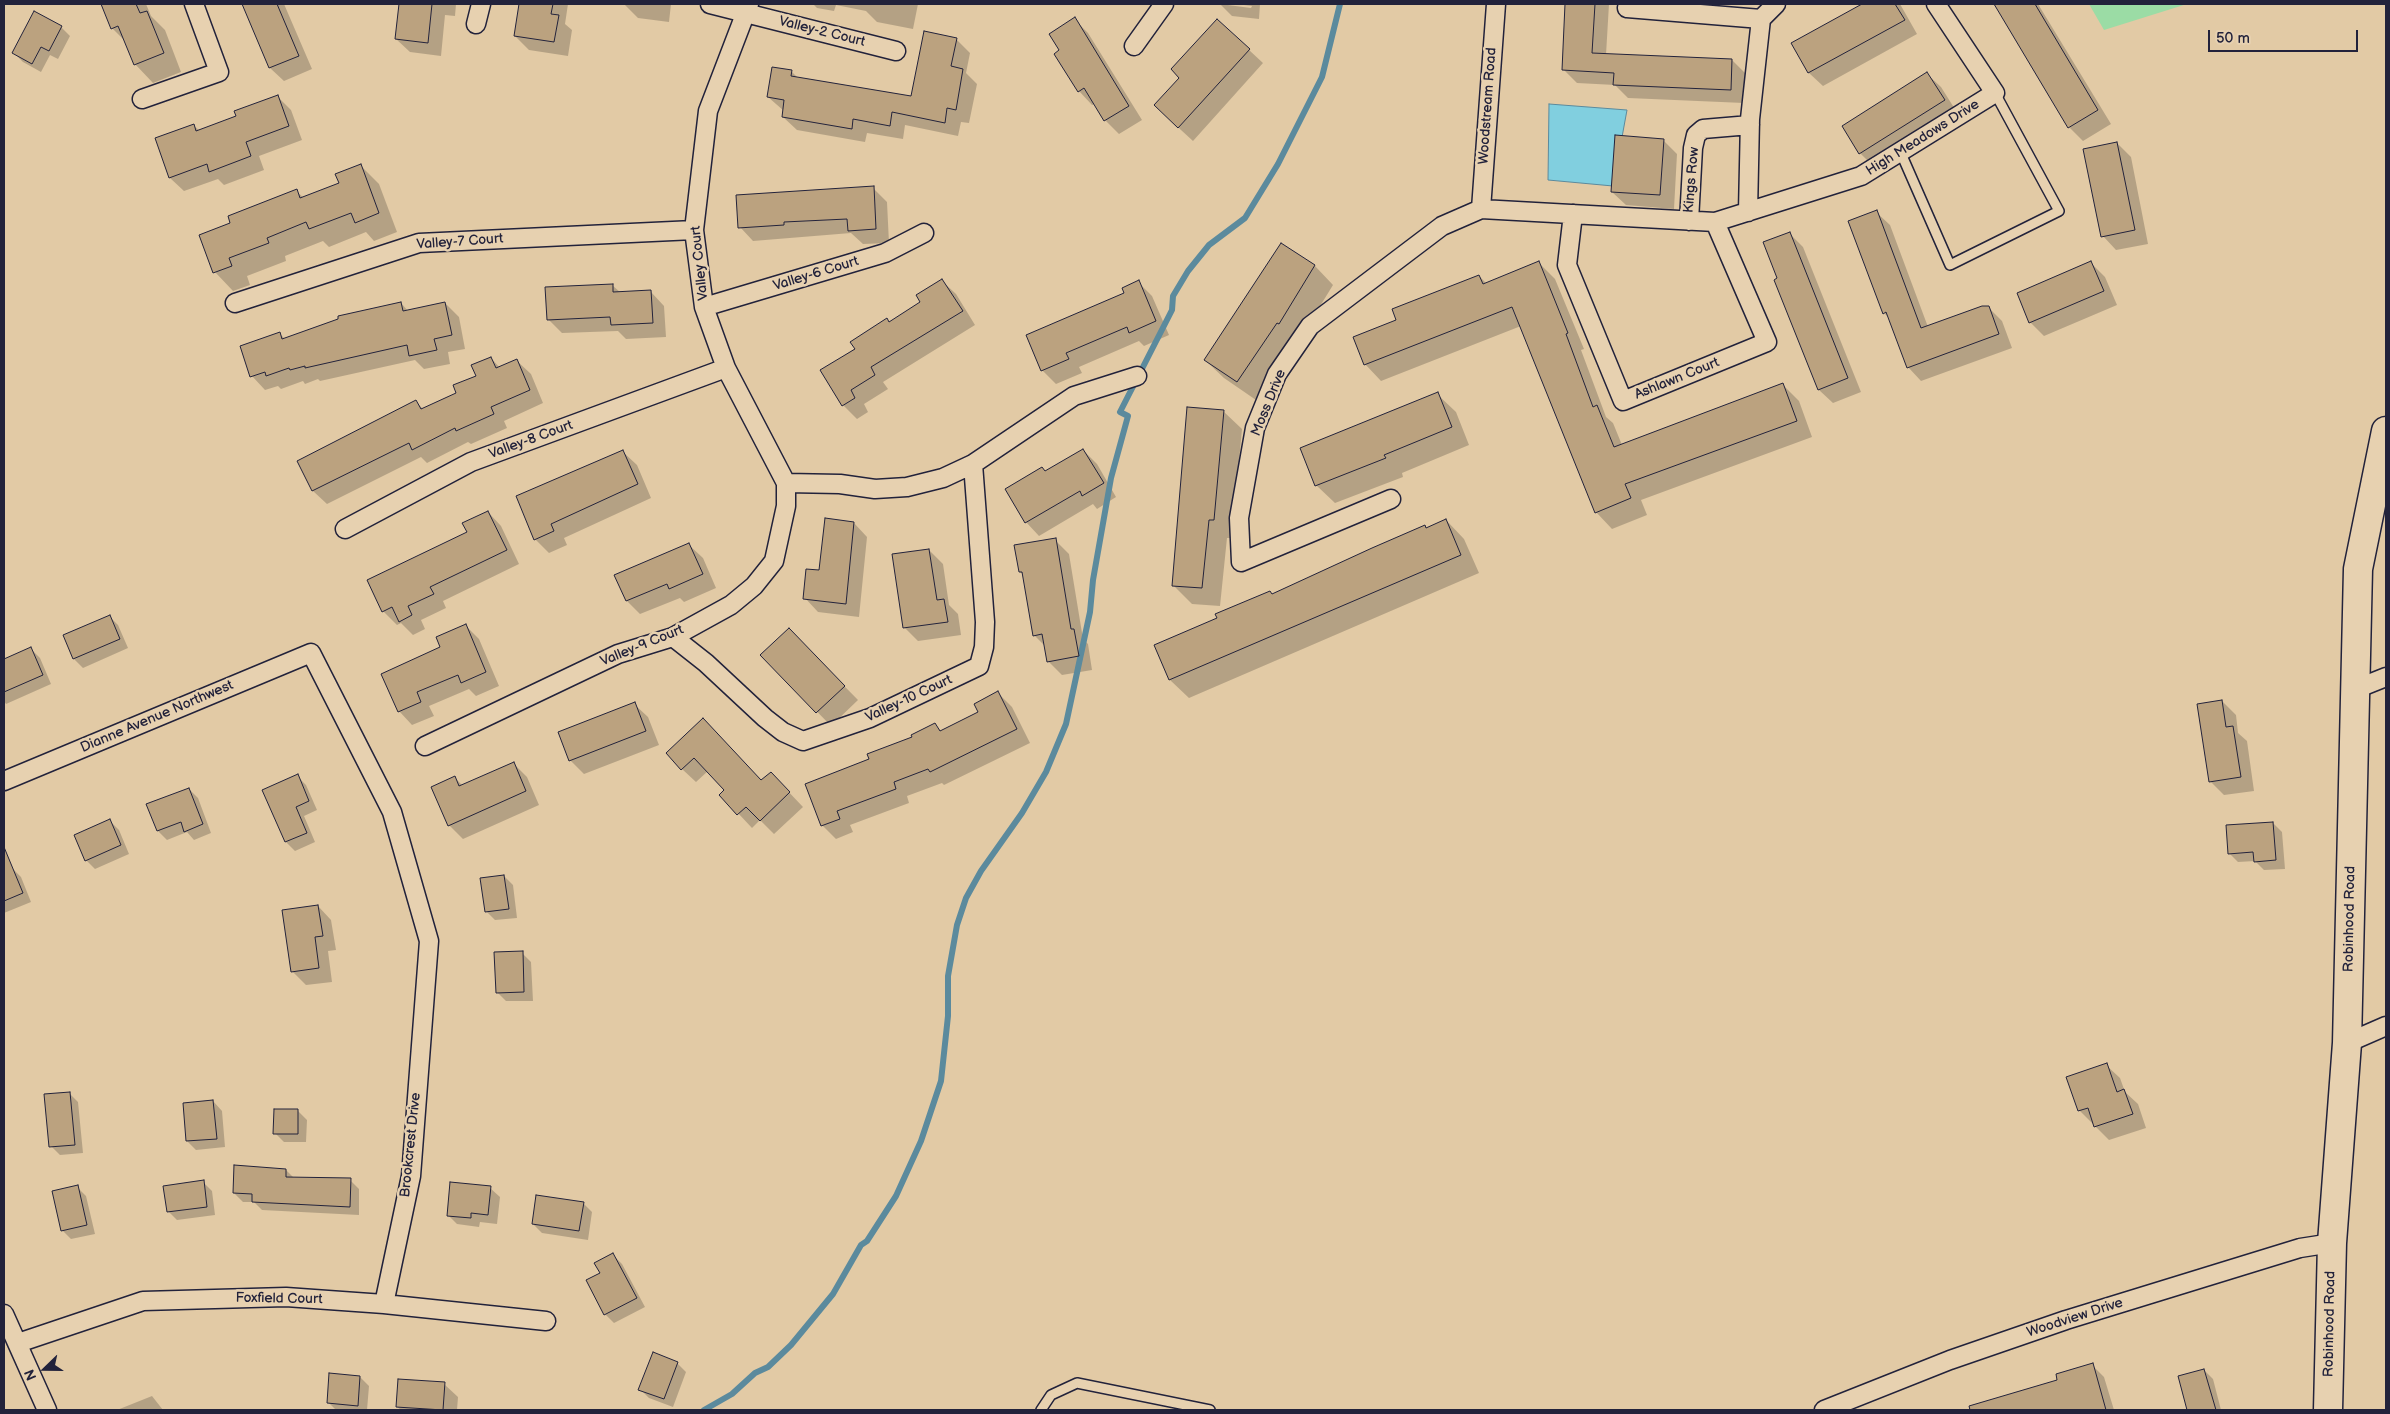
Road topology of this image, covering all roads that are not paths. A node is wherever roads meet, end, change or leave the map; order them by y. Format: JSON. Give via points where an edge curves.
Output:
{"nodes":[{"id":1,"x":194,"y":4,"type":"edge"},
{"id":2,"x":481,"y":4,"type":"edge"},
{"id":3,"x":710,"y":4,"type":"edge"},
{"id":4,"x":1164,"y":4,"type":"edge"},
{"id":5,"x":1496,"y":4,"type":"edge"},
{"id":6,"x":1628,"y":4,"type":"edge"},
{"id":7,"x":1776,"y":4,"type":"edge"},
{"id":8,"x":1936,"y":4,"type":"edge"},
{"id":9,"x":748,"y":9,"type":"edge"},
{"id":10,"x":1761,"y":19,"type":"junction"},
{"id":11,"x":476,"y":24,"type":"dead end"},
{"id":12,"x":1134,"y":46,"type":"dead end"},
{"id":13,"x":896,"y":51,"type":"dead end"},
{"id":14,"x":1995,"y":93,"type":"junction"},
{"id":15,"x":142,"y":98,"type":"dead end"},
{"id":16,"x":1750,"y":125,"type":"junction"},
{"id":17,"x":1900,"y":151,"type":"junction"},
{"id":18,"x":1481,"y":209,"type":"junction"},
{"id":19,"x":1748,"y":212,"type":"junction"},
{"id":20,"x":1573,"y":214,"type":"junction"},
{"id":21,"x":1688,"y":221,"type":"junction"},
{"id":22,"x":1715,"y":222,"type":"junction"},
{"id":23,"x":694,"y":230,"type":"junction"},
{"id":24,"x":924,"y":233,"type":"dead end"},
{"id":25,"x":235,"y":303,"type":"dead end"},
{"id":26,"x":704,"y":307,"type":"junction"},
{"id":27,"x":726,"y":368,"type":"junction"},
{"id":28,"x":1137,"y":376,"type":"dead end"},
{"id":29,"x":2386,"y":431,"type":"edge"},
{"id":30,"x":973,"y":464,"type":"junction"},
{"id":31,"x":786,"y":483,"type":"junction"},
{"id":32,"x":1391,"y":499,"type":"dead end"},
{"id":33,"x":344,"y":529,"type":"dead end"},
{"id":34,"x":672,"y":637,"type":"junction"},
{"id":35,"x":311,"y":653,"type":"joint"},
{"id":36,"x":2386,"y":677,"type":"edge"},
{"id":37,"x":2356,"y":689,"type":"junction"},
{"id":38,"x":425,"y":746,"type":"dead end"},
{"id":39,"x":4,"y":781,"type":"edge"},
{"id":40,"x":2386,"y":1026,"type":"edge"},
{"id":41,"x":2346,"y":1043,"type":"junction"},
{"id":42,"x":2332,"y":1243,"type":"junction"},
{"id":43,"x":384,"y":1304,"type":"junction"},
{"id":44,"x":4,"y":1314,"type":"edge"},
{"id":45,"x":546,"y":1321,"type":"dead end"},
{"id":46,"x":18,"y":1343,"type":"junction"},
{"id":47,"x":47,"y":1410,"type":"edge"},
{"id":48,"x":1041,"y":1410,"type":"edge"},
{"id":49,"x":1210,"y":1410,"type":"edge"},
{"id":50,"x":1824,"y":1410,"type":"edge"},
{"id":51,"x":2328,"y":1410,"type":"edge"}],
"edges":[{"from":1,"to":15,"type":"street","via":[[219,72]]},
{"from":2,"to":11,"type":"street"},
{"from":3,"to":9,"type":"street","name":"Valley-2 Court"},
{"from":4,"to":12,"type":"street"},
{"from":5,"to":18,"type":"street","name":"Woodstream Road"},
{"from":6,"to":10,"type":"street","via":[[1627,8]]},
{"from":7,"to":10,"type":"street"},
{"from":8,"to":14,"type":"street","name":"High Meadows Drive"},
{"from":9,"to":13,"type":"street","name":"Valley-2 Court"},
{"from":9,"to":23,"type":"street","name":"Valley Court","via":[[708,111]]},
{"from":10,"to":16,"type":"street"},
{"from":14,"to":17,"type":"street","name":"High Meadows Drive"},
{"from":14,"to":17,"type":"lane","via":[[2059,211],[1950,265]]},
{"from":16,"to":19,"type":"street"},
{"from":16,"to":21,"type":"street","name":"Kings Row","via":[[1703,130],[1696,135]]},
{"from":17,"to":19,"type":"street","name":"High Meadows Drive","via":[[1861,176]]},
{"from":18,"to":20,"type":"street","name":"High Meadows Drive"},
{"from":18,"to":32,"type":"street","name":"Moss Drive","via":[[1442,226],[1310,326],[1277,374],[1256,428],[1239,518],[1241,562]]},
{"from":19,"to":22,"type":"street","name":"High Meadows Drive"},
{"from":20,"to":21,"type":"street","name":"High Meadows Drive"},
{"from":20,"to":22,"type":"street","name":"Ashlawn Court","via":[[1567,265],[1623,402],[1767,342]]},
{"from":21,"to":22,"type":"street","name":"High Meadows Drive"},
{"from":23,"to":25,"type":"street","name":"Valley-7 Court","via":[[419,243]]},
{"from":23,"to":26,"type":"street","name":"Valley Court"},
{"from":24,"to":26,"type":"street","name":"Valley-6 Court","via":[[885,253]]},
{"from":26,"to":27,"type":"street","name":"Valley Court"},
{"from":27,"to":31,"type":"street","name":"Valley Court"},
{"from":27,"to":33,"type":"street","name":"Valley-8 Court","via":[[471,462]]},
{"from":28,"to":30,"type":"street","via":[[1074,396]]},
{"from":29,"to":37,"type":"main road","name":"Robinhood Road","via":[[2358,569]]},
{"from":30,"to":31,"type":"street","via":[[943,478],[907,487],[874,489],[840,484]]},
{"from":30,"to":34,"type":"street","name":"Valley-10 Court","via":[[985,622],[979,666],[870,718],[803,741],[771,723],[706,663]]},
{"from":31,"to":34,"type":"street","name":"Valley-9 Court","via":[[786,506],[774,562],[731,606]]},
{"from":34,"to":38,"type":"street","name":"Valley-9 Court","via":[[618,654]]},
{"from":35,"to":39,"type":"street","name":"Dianne Avenue Northwest"},
{"from":35,"to":43,"type":"street","name":"Brookcrest Drive","via":[[392,812],[429,941],[411,1176]]},
{"from":36,"to":37,"type":"street"},
{"from":37,"to":41,"type":"main road","name":"Robinhood Road"},
{"from":40,"to":41,"type":"street"},
{"from":41,"to":42,"type":"main road","name":"Robinhood Road"},
{"from":42,"to":50,"type":"street","name":"Woodview Drive","via":[[2300,1248],[2066,1320],[1950,1360]]},
{"from":42,"to":51,"type":"main road","name":"Robinhood Road"},
{"from":43,"to":45,"type":"street","name":"Foxfield Court"},
{"from":43,"to":46,"type":"street","name":"Foxfield Court","via":[[286,1297],[144,1301]]},
{"from":44,"to":46,"type":"street"},
{"from":46,"to":47,"type":"street"},
{"from":48,"to":49,"type":"lane","via":[[1051,1395],[1077,1383]]}]}
